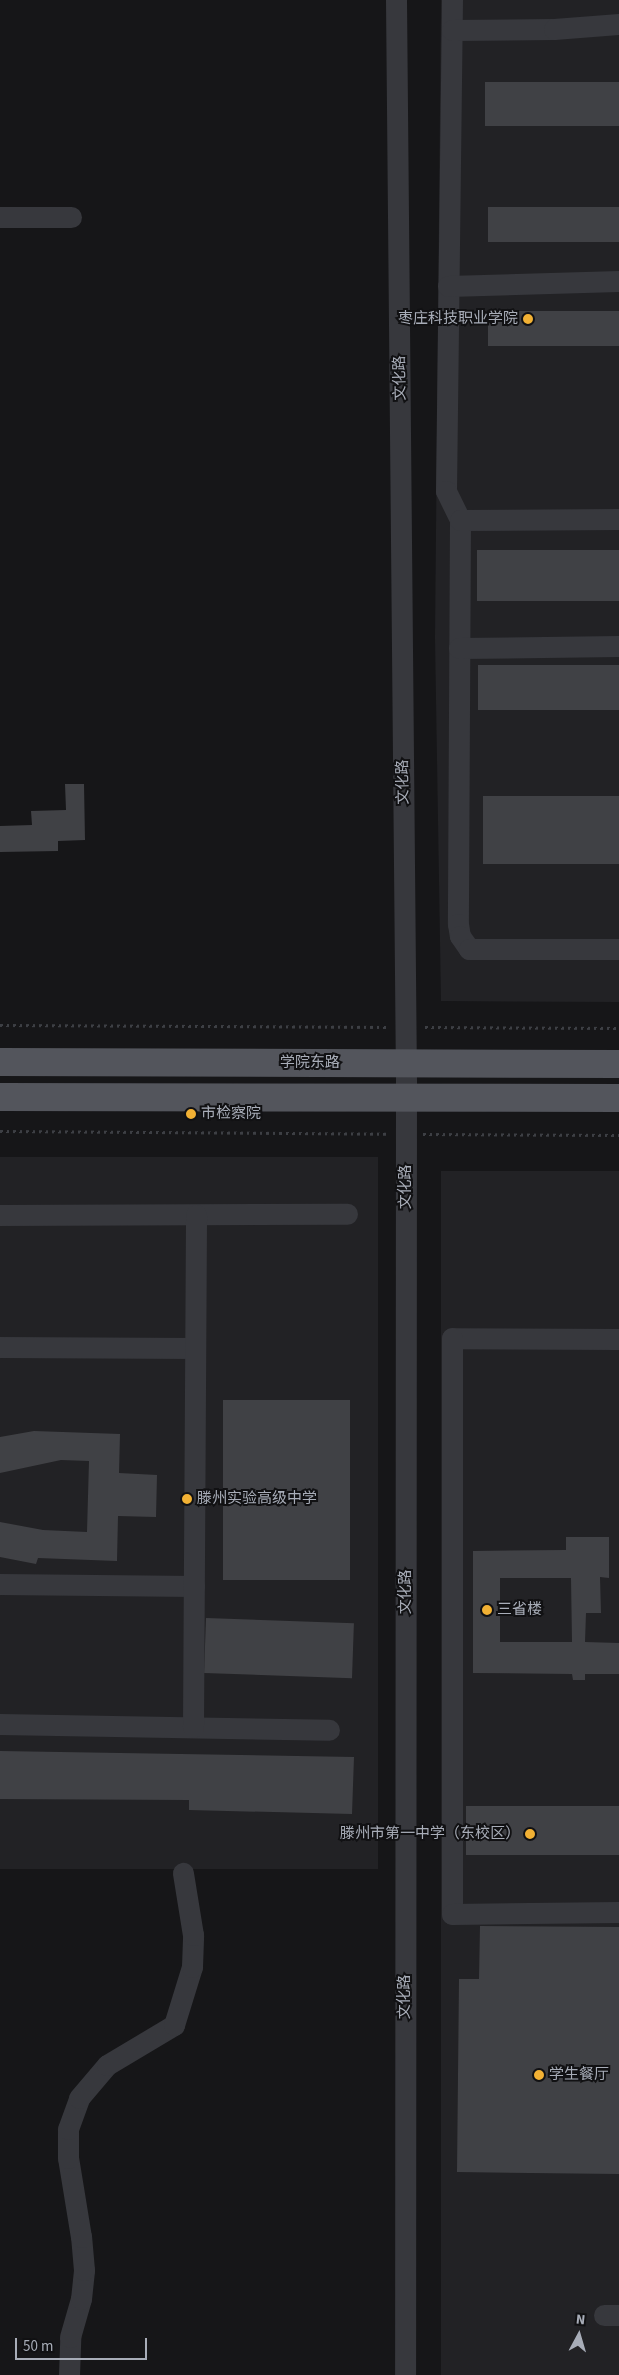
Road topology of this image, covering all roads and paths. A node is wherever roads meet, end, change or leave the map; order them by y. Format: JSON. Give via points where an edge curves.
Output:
{"nodes":[{"id":1,"x":396,"y":0,"type":"edge"},
{"id":2,"x":452,"y":0,"type":"edge"},
{"id":3,"x":619,"y":24,"type":"edge"},
{"id":4,"x":452,"y":30,"type":"junction"},
{"id":5,"x":0,"y":217,"type":"edge"},
{"id":6,"x":71,"y":217,"type":"dead end"},
{"id":7,"x":619,"y":282,"type":"edge"},
{"id":8,"x":448,"y":286,"type":"junction"},
{"id":9,"x":619,"y":519,"type":"edge"},
{"id":10,"x":460,"y":520,"type":"junction"},
{"id":11,"x":619,"y":646,"type":"edge"},
{"id":12,"x":459,"y":648,"type":"junction"},
{"id":13,"x":619,"y":949,"type":"edge"},
{"id":14,"x":0,"y":1025,"type":"edge"},
{"id":15,"x":406,"y":1027,"type":"junction"},
{"id":16,"x":619,"y":1028,"type":"edge"},
{"id":17,"x":0,"y":1062,"type":"edge"},
{"id":18,"x":406,"y":1063,"type":"junction"},
{"id":19,"x":619,"y":1064,"type":"edge"},
{"id":20,"x":0,"y":1097,"type":"edge"},
{"id":21,"x":406,"y":1098,"type":"junction"},
{"id":22,"x":619,"y":1098,"type":"edge"},
{"id":23,"x":0,"y":1132,"type":"edge"},
{"id":24,"x":406,"y":1134,"type":"junction"},
{"id":25,"x":619,"y":1135,"type":"edge"},
{"id":26,"x":348,"y":1214,"type":"dead end"},
{"id":27,"x":0,"y":1215,"type":"edge"},
{"id":28,"x":196,"y":1215,"type":"junction"},
{"id":29,"x":619,"y":1339,"type":"edge"},
{"id":30,"x":0,"y":1347,"type":"edge"},
{"id":31,"x":195,"y":1348,"type":"junction"},
{"id":32,"x":0,"y":1584,"type":"edge"},
{"id":33,"x":194,"y":1586,"type":"junction"},
{"id":34,"x":0,"y":1724,"type":"edge"},
{"id":35,"x":193,"y":1727,"type":"junction"},
{"id":36,"x":329,"y":1730,"type":"dead end"},
{"id":37,"x":183,"y":1873,"type":"dead end"},
{"id":38,"x":619,"y":1912,"type":"edge"},
{"id":39,"x":69,"y":2375,"type":"edge"},
{"id":40,"x":405,"y":2375,"type":"edge"}],
"edges":[{"from":1,"to":15,"type":"street","name":"文化路"},
{"from":2,"to":4,"type":"street"},
{"from":3,"to":4,"type":"street"},
{"from":4,"to":8,"type":"street"},
{"from":5,"to":6,"type":"street"},
{"from":7,"to":8,"type":"street"},
{"from":8,"to":10,"type":"street","via":[[446,491]]},
{"from":9,"to":10,"type":"street"},
{"from":10,"to":12,"type":"street"},
{"from":11,"to":12,"type":"street"},
{"from":12,"to":13,"type":"street","via":[[460,936],[470,949]]},
{"from":14,"to":15,"type":"path"},
{"from":15,"to":16,"type":"path"},
{"from":15,"to":18,"type":"street","name":"文化路"},
{"from":17,"to":18,"type":"main road","name":"学院东路"},
{"from":18,"to":19,"type":"main road","name":"学院东路"},
{"from":18,"to":21,"type":"street","name":"文化路"},
{"from":20,"to":21,"type":"main road"},
{"from":21,"to":22,"type":"main road"},
{"from":21,"to":24,"type":"street","name":"文化路"},
{"from":23,"to":24,"type":"path"},
{"from":24,"to":25,"type":"path"},
{"from":24,"to":40,"type":"street","name":"文化路"},
{"from":26,"to":28,"type":"street"},
{"from":27,"to":28,"type":"street"},
{"from":28,"to":31,"type":"street"},
{"from":29,"to":38,"type":"street","via":[[452,1338],[452,1914]]},
{"from":30,"to":31,"type":"street"},
{"from":31,"to":33,"type":"street"},
{"from":32,"to":33,"type":"street"},
{"from":33,"to":35,"type":"street"},
{"from":34,"to":35,"type":"street"},
{"from":35,"to":36,"type":"street"},
{"from":37,"to":39,"type":"street","via":[[193,1934],[192,1967],[174,2025],[107,2064],[79,2098],[68,2129],[68,2158],[84,2270],[81,2299],[70,2337]]}]}
